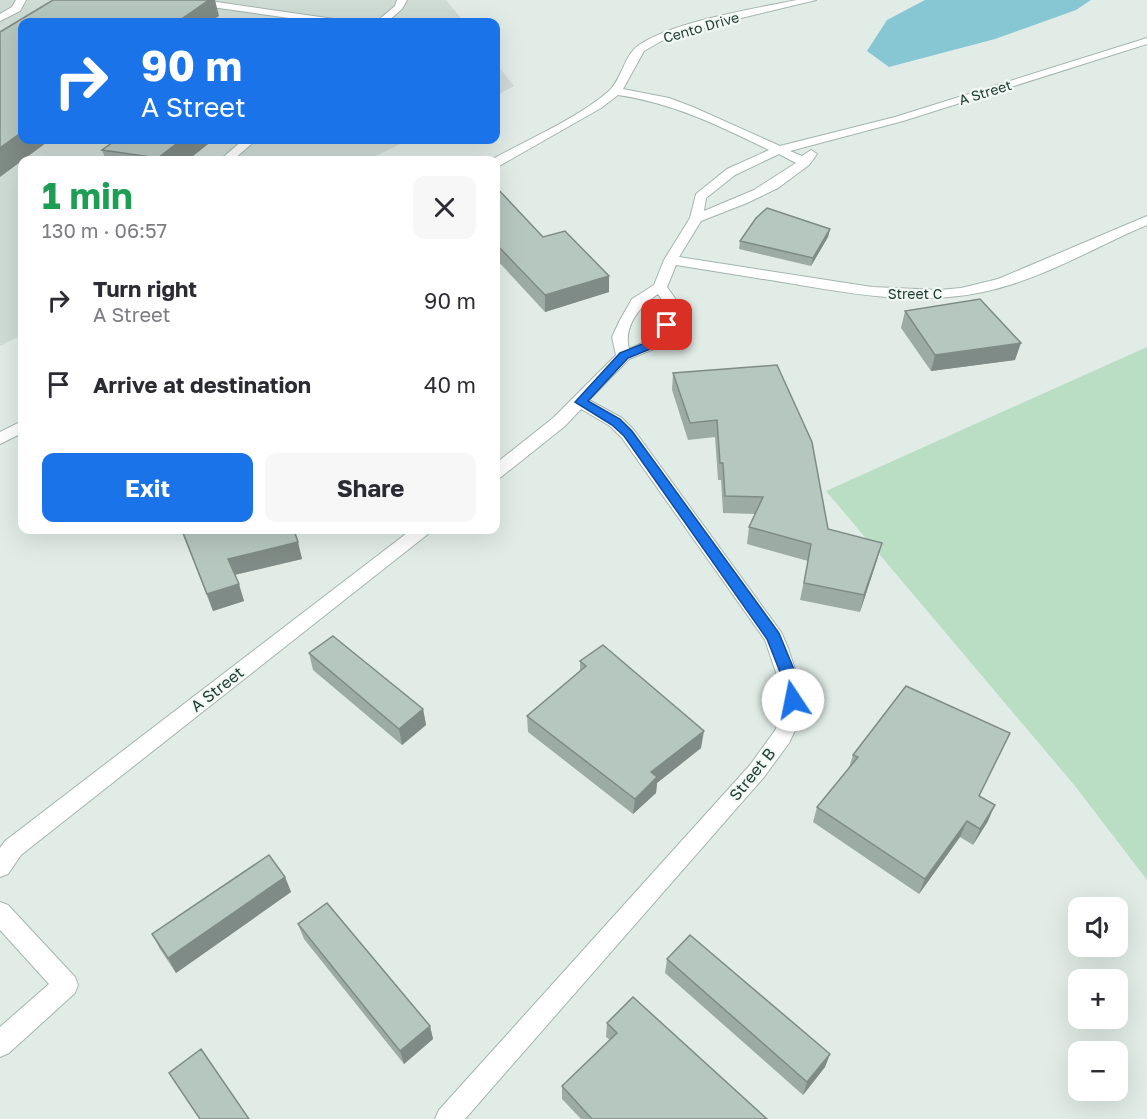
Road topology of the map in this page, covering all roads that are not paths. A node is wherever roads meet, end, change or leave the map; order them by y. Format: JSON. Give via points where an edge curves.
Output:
{"nodes":[{"id":1,"x":21,"y":0,"type":"edge"},
{"id":2,"x":183,"y":0,"type":"edge"},
{"id":3,"x":402,"y":0,"type":"edge"},
{"id":4,"x":811,"y":0,"type":"edge"},
{"id":5,"x":0,"y":18,"type":"edge"},
{"id":6,"x":307,"y":18,"type":"edge"},
{"id":7,"x":386,"y":18,"type":"edge"},
{"id":8,"x":1147,"y":41,"type":"edge"},
{"id":9,"x":616,"y":91,"type":"junction"},
{"id":10,"x":822,"y":141,"type":"junction"},
{"id":11,"x":245,"y":144,"type":"edge"},
{"id":12,"x":778,"y":150,"type":"junction"},
{"id":13,"x":231,"y":156,"type":"edge"},
{"id":14,"x":500,"y":160,"type":"edge"},
{"id":15,"x":805,"y":162,"type":"junction"},
{"id":16,"x":696,"y":218,"type":"junction"},
{"id":17,"x":1147,"y":220,"type":"edge"},
{"id":18,"x":671,"y":260,"type":"junction"},
{"id":19,"x":660,"y":288,"type":"junction"},
{"id":20,"x":624,"y":356,"type":"junction"},
{"id":21,"x":580,"y":402,"type":"junction"},
{"id":22,"x":18,"y":428,"type":"edge"},
{"id":23,"x":0,"y":439,"type":"edge"},
{"id":24,"x":500,"y":469,"type":"edge"},
{"id":25,"x":417,"y":534,"type":"edge"},
{"id":26,"x":6,"y":850,"type":"edge"},
{"id":27,"x":0,"y":867,"type":"edge"},
{"id":28,"x":0,"y":913,"type":"edge"},
{"id":29,"x":0,"y":1044,"type":"edge"},
{"id":30,"x":448,"y":1119,"type":"edge"}],
"edges":[{"from":1,"to":5,"type":"street","via":[[16,9]]},
{"from":2,"to":6,"type":"street"},
{"from":3,"to":7,"type":"street"},
{"from":4,"to":9,"type":"street","name":"Cento Drive","via":[[662,37],[640,49]]},
{"from":8,"to":10,"type":"street","name":"A Street"},
{"from":9,"to":12,"type":"street","via":[[658,98]]},
{"from":9,"to":14,"type":"street","name":"Cento Drive","via":[[597,106]]},
{"from":10,"to":12,"type":"street","name":"A Street"},
{"from":10,"to":15,"type":"street"},
{"from":11,"to":13,"type":"street"},
{"from":12,"to":15,"type":"street"},
{"from":12,"to":16,"type":"street","name":"A Street","via":[[731,172],[700,197]]},
{"from":15,"to":16,"type":"street","via":[[767,188]]},
{"from":16,"to":18,"type":"street","name":"A Street"},
{"from":17,"to":18,"type":"street","name":"Street C","via":[[1010,280],[952,293],[872,292]]},
{"from":18,"to":19,"type":"street","name":"A Street"},
{"from":19,"to":20,"type":"street","via":[[637,302],[627,320],[619,337]]},
{"from":19,"to":20,"type":"street","via":[[674,307],[667,325],[654,344]]},
{"from":20,"to":21,"type":"street"},
{"from":21,"to":24,"type":"street"},
{"from":21,"to":30,"type":"street","name":"Street B","via":[[616,422],[628,434],[767,627],[787,672],[793,700],[785,731],[757,771]]},
{"from":22,"to":23,"type":"street"},
{"from":25,"to":26,"type":"street","name":"A Street"},
{"from":26,"to":27,"type":"street","name":"A Street"},
{"from":28,"to":29,"type":"street","via":[[66,985]]}]}
